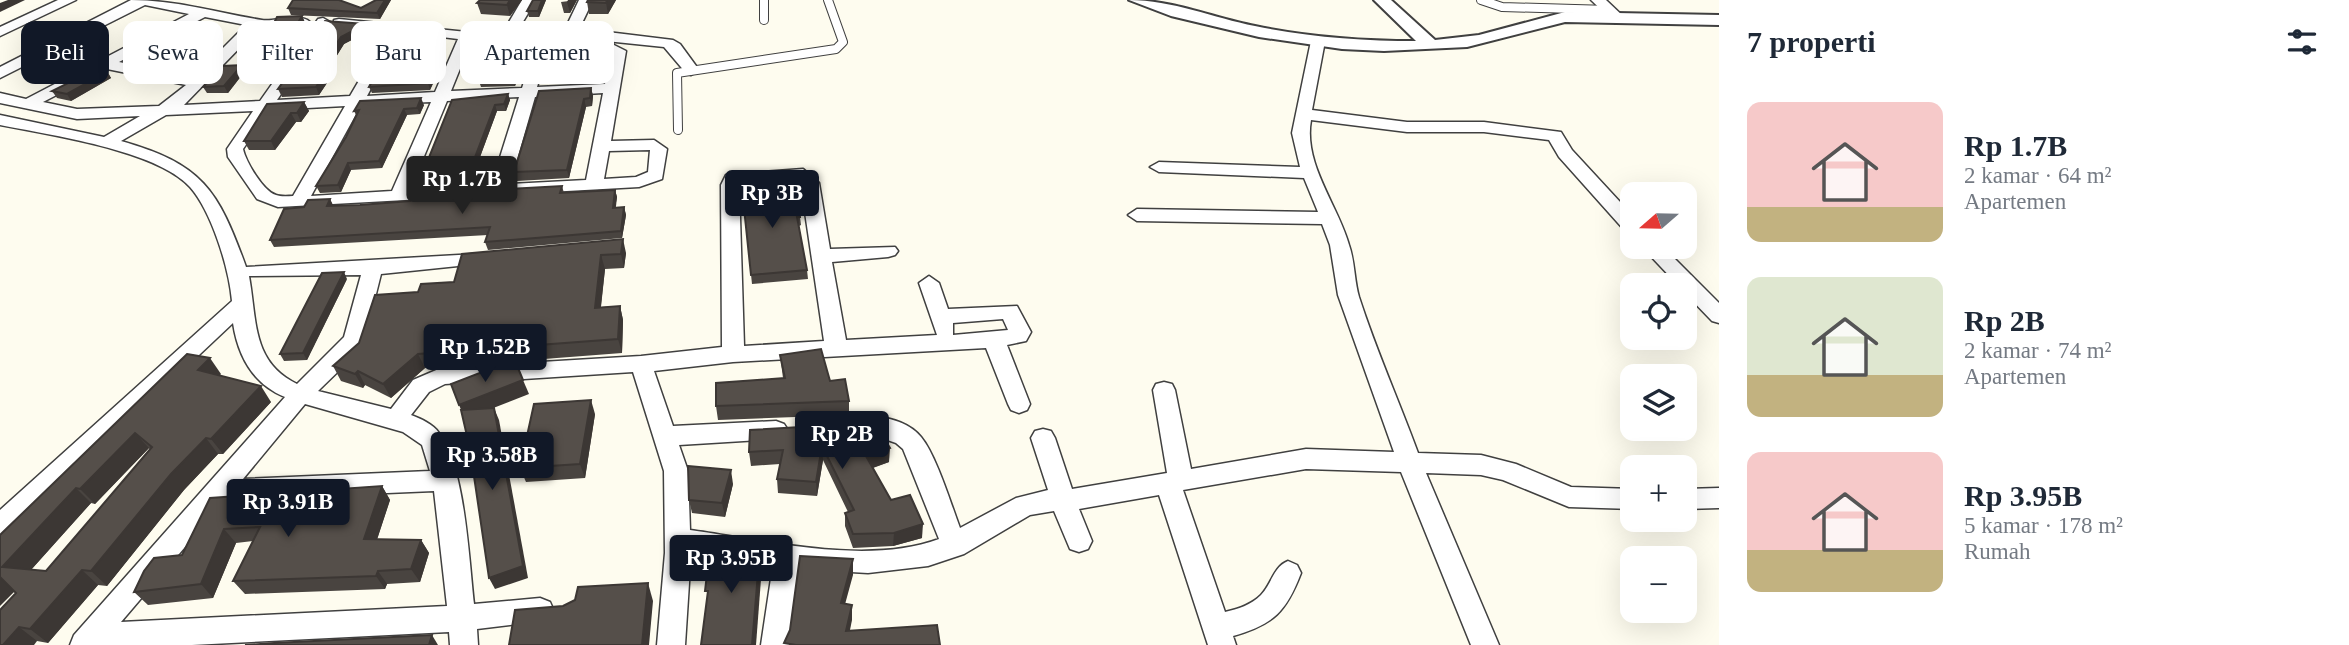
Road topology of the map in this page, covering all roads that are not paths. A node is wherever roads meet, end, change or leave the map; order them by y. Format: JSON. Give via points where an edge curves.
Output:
{"nodes":[{"id":1,"x":69,"y":0,"type":"edge"},
{"id":2,"x":529,"y":0,"type":"edge"},
{"id":3,"x":586,"y":0,"type":"edge"},
{"id":4,"x":764,"y":0,"type":"edge"},
{"id":5,"x":828,"y":0,"type":"edge"},
{"id":6,"x":1137,"y":0,"type":"edge"},
{"id":7,"x":1369,"y":0,"type":"edge"},
{"id":8,"x":1382,"y":0,"type":"edge"},
{"id":9,"x":1482,"y":0,"type":"edge"},
{"id":10,"x":1598,"y":0,"type":"edge"},
{"id":11,"x":140,"y":1,"type":"edge"},
{"id":12,"x":204,"y":12,"type":"junction"},
{"id":13,"x":1613,"y":14,"type":"junction"},
{"id":14,"x":764,"y":20,"type":"dead end"},
{"id":15,"x":1719,"y":20,"type":"edge"},
{"id":16,"x":251,"y":21,"type":"edge"},
{"id":17,"x":517,"y":21,"type":"edge"},
{"id":18,"x":0,"y":32,"type":"edge"},
{"id":19,"x":446,"y":33,"type":"edge"},
{"id":20,"x":237,"y":40,"type":"edge"},
{"id":21,"x":1318,"y":41,"type":"junction"},
{"id":22,"x":1425,"y":45,"type":"junction"},
{"id":23,"x":223,"y":56,"type":"edge"},
{"id":24,"x":109,"y":62,"type":"edge"},
{"id":25,"x":691,"y":70,"type":"junction"},
{"id":26,"x":0,"y":74,"type":"edge"},
{"id":27,"x":66,"y":84,"type":"edge"},
{"id":28,"x":199,"y":84,"type":"edge"},
{"id":29,"x":280,"y":84,"type":"edge"},
{"id":30,"x":365,"y":84,"type":"edge"},
{"id":31,"x":612,"y":88,"type":"junction"},
{"id":32,"x":528,"y":91,"type":"junction"},
{"id":33,"x":442,"y":95,"type":"junction"},
{"id":34,"x":0,"y":98,"type":"edge"},
{"id":35,"x":356,"y":100,"type":"junction"},
{"id":36,"x":28,"y":104,"type":"junction"},
{"id":37,"x":266,"y":104,"type":"junction"},
{"id":38,"x":171,"y":107,"type":"junction"},
{"id":39,"x":1304,"y":114,"type":"junction"},
{"id":40,"x":0,"y":120,"type":"edge"},
{"id":41,"x":678,"y":130,"type":"dead end"},
{"id":42,"x":110,"y":145,"type":"junction"},
{"id":43,"x":602,"y":146,"type":"junction"},
{"id":44,"x":1159,"y":167,"type":"dead end"},
{"id":45,"x":1310,"y":173,"type":"junction"},
{"id":46,"x":594,"y":186,"type":"junction"},
{"id":47,"x":499,"y":190,"type":"junction"},
{"id":48,"x":399,"y":195,"type":"junction"},
{"id":49,"x":299,"y":202,"type":"junction"},
{"id":50,"x":1620,"y":214,"type":"edge"},
{"id":51,"x":1137,"y":215,"type":"dead end"},
{"id":52,"x":1331,"y":218,"type":"junction"},
{"id":53,"x":888,"y":251,"type":"dead end"},
{"id":54,"x":505,"y":256,"type":"edge"},
{"id":55,"x":824,"y":257,"type":"junction"},
{"id":56,"x":1664,"y":259,"type":"edge"},
{"id":57,"x":373,"y":268,"type":"junction"},
{"id":58,"x":253,"y":271,"type":"dead end"},
{"id":59,"x":929,"y":284,"type":"dead end"},
{"id":60,"x":240,"y":304,"type":"junction"},
{"id":61,"x":1719,"y":316,"type":"edge"},
{"id":62,"x":943,"y":317,"type":"junction"},
{"id":63,"x":994,"y":340,"type":"junction"},
{"id":64,"x":948,"y":343,"type":"junction"},
{"id":65,"x":836,"y":347,"type":"junction"},
{"id":66,"x":733,"y":354,"type":"junction"},
{"id":67,"x":641,"y":363,"type":"junction"},
{"id":68,"x":1164,"y":390,"type":"dead end"},
{"id":69,"x":302,"y":394,"type":"junction"},
{"id":70,"x":1019,"y":404,"type":"dead end"},
{"id":71,"x":395,"y":420,"type":"junction"},
{"id":72,"x":666,"y":436,"type":"junction"},
{"id":73,"x":1043,"y":438,"type":"dead end"},
{"id":74,"x":1409,"y":461,"type":"junction"},
{"id":75,"x":445,"y":480,"type":"junction"},
{"id":76,"x":1174,"y":482,"type":"junction"},
{"id":77,"x":218,"y":490,"type":"junction"},
{"id":78,"x":1719,"y":498,"type":"edge"},
{"id":79,"x":1620,"y":499,"type":"edge"},
{"id":80,"x":1697,"y":499,"type":"edge"},
{"id":81,"x":1062,"y":502,"type":"junction"},
{"id":82,"x":0,"y":526,"type":"edge"},
{"id":83,"x":678,"y":540,"type":"junction"},
{"id":84,"x":1079,"y":541,"type":"dead end"},
{"id":85,"x":955,"y":546,"type":"junction"},
{"id":86,"x":788,"y":554,"type":"junction"},
{"id":87,"x":1288,"y":573,"type":"dead end"},
{"id":88,"x":570,"y":608,"type":"edge"},
{"id":89,"x":463,"y":632,"type":"edge"},
{"id":90,"x":1219,"y":637,"type":"edge"},
{"id":91,"x":88,"y":641,"type":"edge"},
{"id":92,"x":671,"y":645,"type":"edge"},
{"id":93,"x":775,"y":645,"type":"edge"},
{"id":94,"x":1485,"y":645,"type":"edge"}],
"edges":[{"from":1,"to":18,"type":"street"},
{"from":2,"to":17,"type":"street"},
{"from":3,"to":25,"type":"street","via":[[575,23],[576,33],[668,43]]},
{"from":4,"to":14,"type":"lane"},
{"from":5,"to":25,"type":"lane","via":[[843,41],[836,49]]},
{"from":6,"to":21,"type":"street","via":[[1227,26]]},
{"from":7,"to":22,"type":"street"},
{"from":8,"to":22,"type":"street"},
{"from":9,"to":13,"type":"lane","via":[[1502,7]]},
{"from":10,"to":13,"type":"street"},
{"from":11,"to":12,"type":"street"},
{"from":11,"to":26,"type":"street"},
{"from":12,"to":16,"type":"street"},
{"from":12,"to":24,"type":"street"},
{"from":13,"to":15,"type":"street"},
{"from":13,"to":22,"type":"street","via":[[1541,20],[1488,38]]},
{"from":19,"to":33,"type":"street","via":[[465,39]]},
{"from":20,"to":23,"type":"street"},
{"from":21,"to":22,"type":"street"},
{"from":21,"to":39,"type":"street"},
{"from":25,"to":41,"type":"lane","via":[[676,75]]},
{"from":27,"to":36,"type":"street"},
{"from":28,"to":38,"type":"street"},
{"from":29,"to":37,"type":"street"},
{"from":30,"to":35,"type":"street"},
{"from":31,"to":32,"type":"street"},
{"from":31,"to":32,"type":"street","via":[[618,48],[555,40],[542,45]]},
{"from":31,"to":43,"type":"street"},
{"from":32,"to":33,"type":"street"},
{"from":32,"to":47,"type":"street"},
{"from":33,"to":35,"type":"street"},
{"from":33,"to":48,"type":"street"},
{"from":34,"to":36,"type":"street"},
{"from":35,"to":37,"type":"street"},
{"from":35,"to":49,"type":"street"},
{"from":36,"to":38,"type":"street","via":[[77,114]]},
{"from":37,"to":38,"type":"street"},
{"from":37,"to":49,"type":"street","via":[[235,149],[237,161],[260,195]]},
{"from":38,"to":42,"type":"street"},
{"from":39,"to":45,"type":"street","via":[[1300,134]]},
{"from":39,"to":50,"type":"street","via":[[1407,127],[1484,127],[1555,136]]},
{"from":40,"to":42,"type":"street"},
{"from":42,"to":60,"type":"street","via":[[175,166],[197,183],[239,275]]},
{"from":43,"to":46,"type":"street"},
{"from":43,"to":46,"type":"street","via":[[654,145],[659,149],[656,175],[639,182]]},
{"from":44,"to":45,"type":"street"},
{"from":45,"to":52,"type":"street"},
{"from":46,"to":47,"type":"street"},
{"from":47,"to":48,"type":"street"},
{"from":48,"to":49,"type":"street"},
{"from":51,"to":52,"type":"street"},
{"from":52,"to":74,"type":"street","via":[[1348,295]]},
{"from":53,"to":55,"type":"street"},
{"from":54,"to":57,"type":"street"},
{"from":55,"to":65,"type":"street"},
{"from":55,"to":66,"type":"street","via":[[805,177],[797,173],[732,179]]},
{"from":56,"to":61,"type":"street"},
{"from":57,"to":58,"type":"street"},
{"from":57,"to":69,"type":"street","via":[[354,338]]},
{"from":59,"to":62,"type":"street"},
{"from":60,"to":69,"type":"street","via":[[256,362],[267,376]]},
{"from":60,"to":82,"type":"street"},
{"from":62,"to":63,"type":"street","via":[[1010,312],[1018,336]]},
{"from":62,"to":64,"type":"street"},
{"from":63,"to":64,"type":"street"},
{"from":63,"to":70,"type":"street"},
{"from":64,"to":65,"type":"street"},
{"from":65,"to":66,"type":"street"},
{"from":66,"to":67,"type":"street"},
{"from":67,"to":71,"type":"street","via":[[441,376],[421,386]]},
{"from":67,"to":72,"type":"street"},
{"from":68,"to":76,"type":"street"},
{"from":69,"to":71,"type":"street"},
{"from":69,"to":77,"type":"street"},
{"from":71,"to":75,"type":"street","via":[[433,440]]},
{"from":72,"to":83,"type":"street","via":[[676,471]]},
{"from":72,"to":85,"type":"street","via":[[889,427],[914,444]]},
{"from":73,"to":81,"type":"street"},
{"from":74,"to":76,"type":"street","via":[[1306,459]]},
{"from":74,"to":79,"type":"street","via":[[1493,467],[1569,497]]},
{"from":74,"to":94,"type":"street"},
{"from":75,"to":77,"type":"street"},
{"from":75,"to":89,"type":"street"},
{"from":76,"to":81,"type":"street"},
{"from":76,"to":90,"type":"street"},
{"from":77,"to":91,"type":"street"},
{"from":78,"to":80,"type":"street"},
{"from":81,"to":84,"type":"street"},
{"from":81,"to":85,"type":"street","via":[[1031,502]]},
{"from":83,"to":86,"type":"street"},
{"from":83,"to":92,"type":"street"},
{"from":85,"to":86,"type":"street","via":[[893,560],[854,562]]},
{"from":86,"to":93,"type":"street"},
{"from":87,"to":90,"type":"street","via":[[1268,609]]},
{"from":88,"to":89,"type":"street"},
{"from":89,"to":91,"type":"street"}]}
